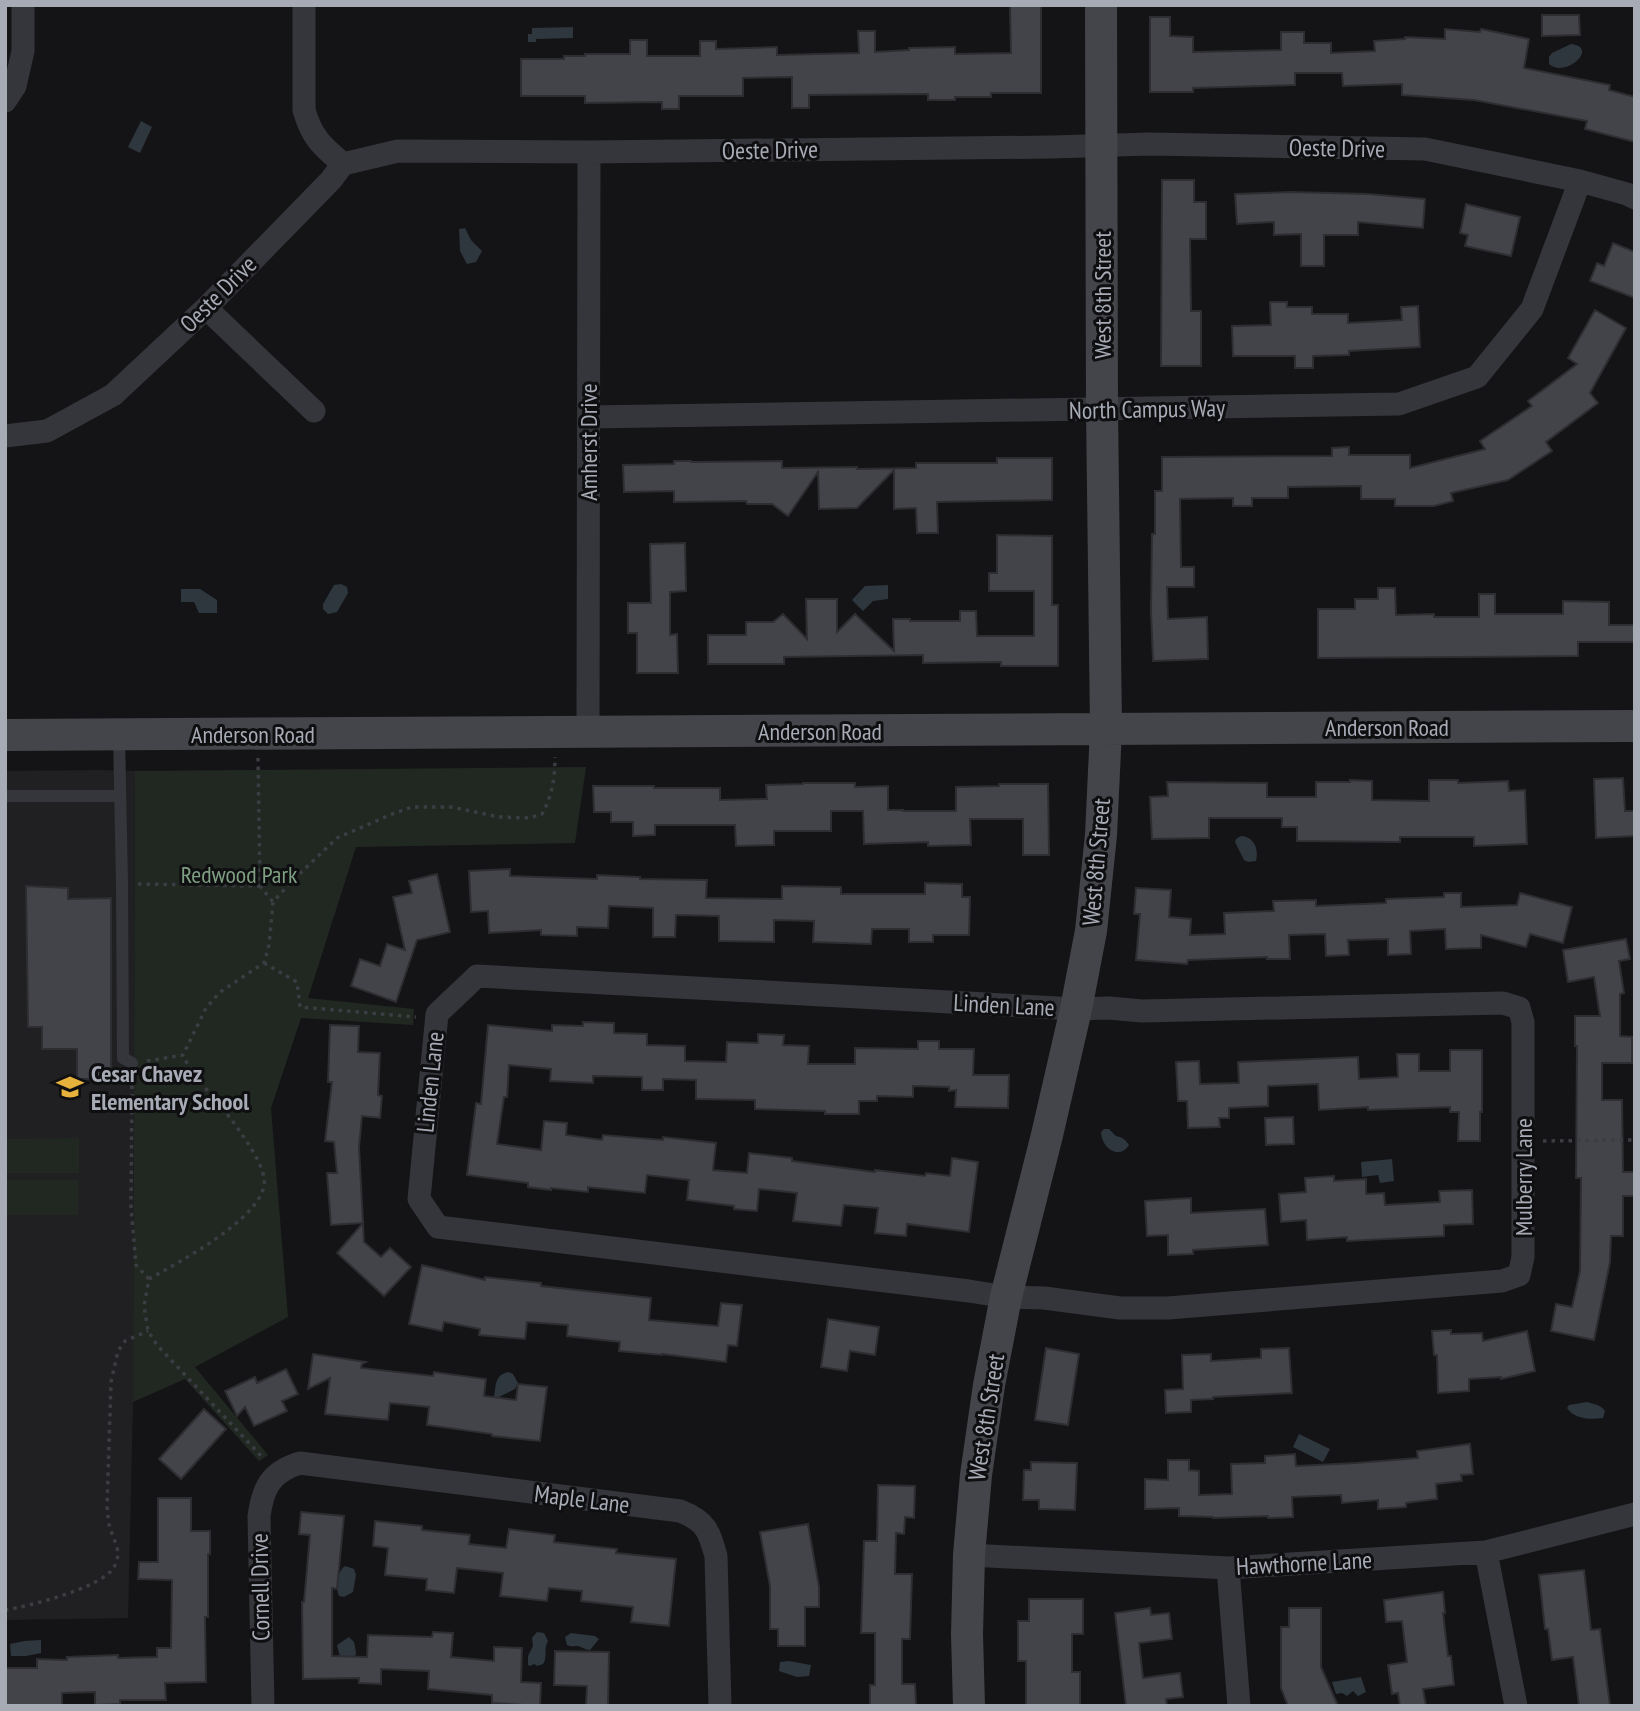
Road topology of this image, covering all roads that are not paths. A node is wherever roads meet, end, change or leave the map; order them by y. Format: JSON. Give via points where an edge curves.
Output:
{"nodes":[{"id":1,"x":23,"y":5,"type":"edge"},
{"id":2,"x":303,"y":5,"type":"edge"},
{"id":3,"x":1101,"y":5,"type":"edge"},
{"id":4,"x":5,"y":101,"type":"edge"},
{"id":5,"x":1101,"y":146,"type":"junction"},
{"id":6,"x":589,"y":152,"type":"junction"},
{"id":7,"x":344,"y":164,"type":"junction"},
{"id":8,"x":1580,"y":181,"type":"junction"},
{"id":9,"x":1635,"y":198,"type":"edge"},
{"id":10,"x":206,"y":308,"type":"junction"},
{"id":11,"x":1102,"y":409,"type":"junction"},
{"id":12,"x":314,"y":411,"type":"dead end"},
{"id":13,"x":589,"y":417,"type":"junction"},
{"id":14,"x":5,"y":436,"type":"edge"},
{"id":15,"x":1635,"y":726,"type":"edge"},
{"id":16,"x":1106,"y":729,"type":"junction"},
{"id":17,"x":587,"y":732,"type":"junction"},
{"id":18,"x":119,"y":734,"type":"junction"},
{"id":19,"x":5,"y":735,"type":"edge"},
{"id":20,"x":5,"y":796,"type":"edge"},
{"id":21,"x":120,"y":796,"type":"junction"},
{"id":22,"x":1076,"y":1009,"type":"junction"},
{"id":23,"x":132,"y":1063,"type":"road end"},
{"id":24,"x":1006,"y":1297,"type":"junction"},
{"id":25,"x":277,"y":1474,"type":"joint"},
{"id":26,"x":1635,"y":1514,"type":"edge"},
{"id":27,"x":1486,"y":1552,"type":"junction"},
{"id":28,"x":969,"y":1555,"type":"junction"},
{"id":29,"x":1228,"y":1568,"type":"junction"},
{"id":30,"x":263,"y":1706,"type":"edge"},
{"id":31,"x":720,"y":1706,"type":"edge"},
{"id":32,"x":969,"y":1706,"type":"edge"},
{"id":33,"x":1239,"y":1706,"type":"edge"},
{"id":34,"x":1516,"y":1706,"type":"edge"}],
"edges":[{"from":1,"to":4,"type":"street","via":[[23,51],[15,86]]},
{"from":2,"to":7,"type":"street","via":[[304,110],[320,145]]},
{"from":3,"to":5,"type":"street","name":"West 8th Street"},
{"from":5,"to":6,"type":"street","name":"Oeste Drive"},
{"from":5,"to":8,"type":"street","name":"Oeste Drive","via":[[1425,149]]},
{"from":5,"to":11,"type":"street","name":"West 8th Street"},
{"from":6,"to":7,"type":"street","name":"Oeste Drive","via":[[398,151]]},
{"from":6,"to":13,"type":"street","name":"Amherst Drive"},
{"from":7,"to":10,"type":"street","name":"Oeste Drive"},
{"from":8,"to":9,"type":"street","name":"Oeste Drive"},
{"from":8,"to":11,"type":"street","name":"North Campus Way","via":[[1532,309],[1477,377],[1399,404]]},
{"from":10,"to":12,"type":"street"},
{"from":10,"to":14,"type":"street","name":"Oeste Drive","via":[[113,395],[47,430]]},
{"from":11,"to":13,"type":"street","name":"North Campus Way"},
{"from":11,"to":16,"type":"street","name":"West 8th Street"},
{"from":13,"to":17,"type":"street","name":"Amherst Drive"},
{"from":15,"to":16,"type":"street","name":"Anderson Road"},
{"from":16,"to":17,"type":"street","name":"Anderson Road"},
{"from":16,"to":22,"type":"street","name":"West 8th Street","via":[[1100,849]]},
{"from":17,"to":18,"type":"street","name":"Anderson Road"},
{"from":18,"to":19,"type":"street","name":"Anderson Road"},
{"from":18,"to":21,"type":"lane"},
{"from":20,"to":21,"type":"lane"},
{"from":21,"to":23,"type":"lane","via":[[122,1058]]},
{"from":22,"to":24,"type":"street","name":"West 8th Street"},
{"from":22,"to":24,"type":"street","name":"Mulberry Lane","via":[[1503,1003],[1519,1008],[1523,1022],[1523,1257],[1519,1275],[1502,1281],[1168,1308]]},
{"from":22,"to":24,"type":"street","name":"Linden Lane","via":[[477,976],[437,1014],[419,1199],[438,1227]]},
{"from":24,"to":28,"type":"street","name":"West 8th Street","via":[[987,1398]]},
{"from":25,"to":30,"type":"street","name":"Cornell Drive","via":[[262,1494],[259,1516]]},
{"from":25,"to":31,"type":"street","name":"Maple Lane","via":[[300,1463],[680,1511],[695,1517],[709,1533],[716,1556]]},
{"from":26,"to":27,"type":"street","name":"Hawthorne Lane"},
{"from":27,"to":29,"type":"street","name":"Hawthorne Lane"},
{"from":27,"to":34,"type":"street"},
{"from":28,"to":29,"type":"street","name":"Hawthorne Lane"},
{"from":28,"to":32,"type":"street","name":"West 8th Street"},
{"from":29,"to":33,"type":"street"}]}
